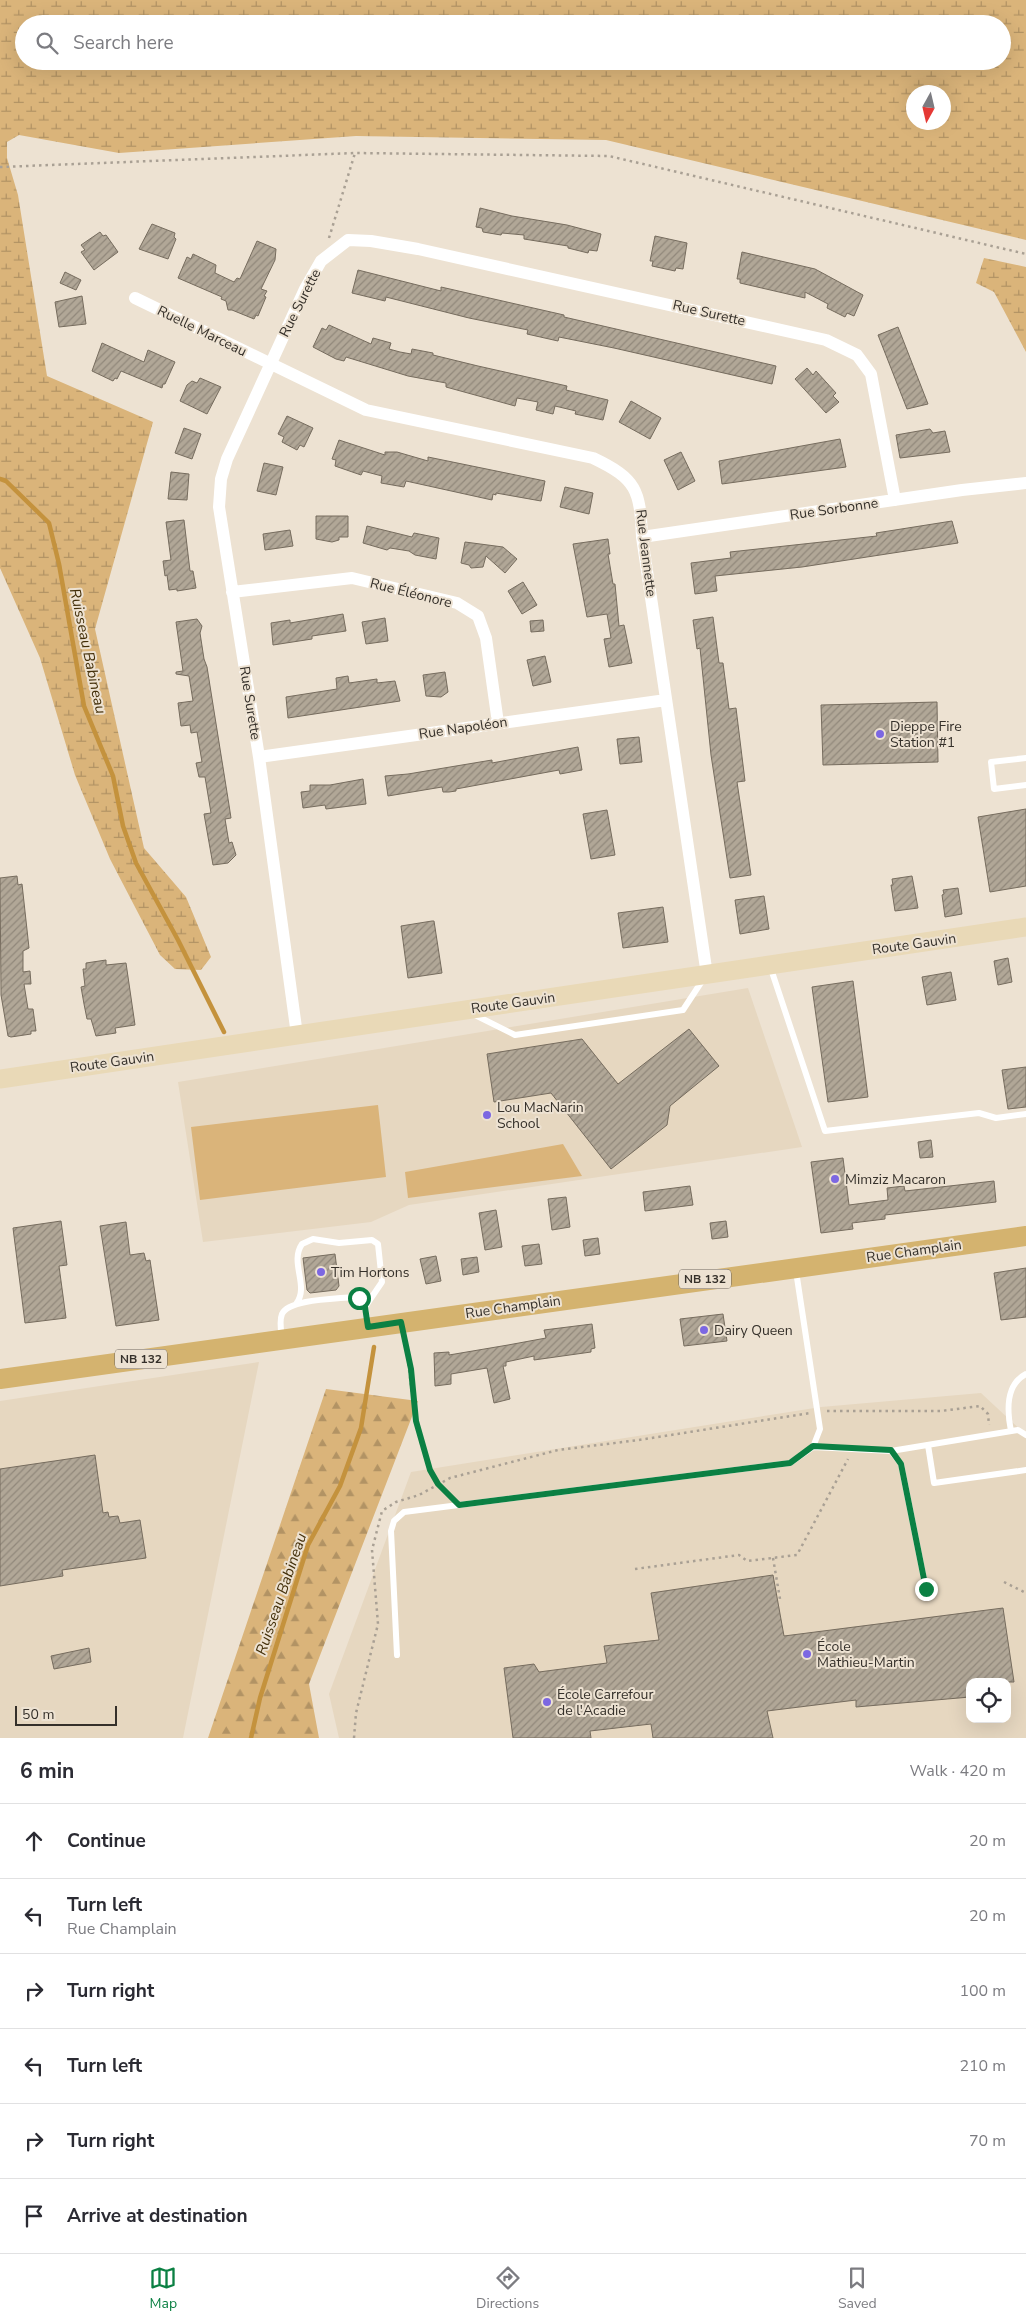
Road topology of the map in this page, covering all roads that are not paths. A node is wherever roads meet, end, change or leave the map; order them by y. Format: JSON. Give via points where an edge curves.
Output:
{"nodes":[{"id":1,"x":135,"y":298,"type":"dead end"},
{"id":2,"x":270,"y":364,"type":"junction"},
{"id":3,"x":1026,"y":483,"type":"edge"},
{"id":4,"x":895,"y":500,"type":"junction"},
{"id":5,"x":642,"y":537,"type":"junction"},
{"id":6,"x":232,"y":592,"type":"junction"},
{"id":7,"x":666,"y":700,"type":"junction"},
{"id":8,"x":498,"y":723,"type":"junction"},
{"id":9,"x":259,"y":757,"type":"junction"},
{"id":10,"x":1026,"y":758,"type":"edge"},
{"id":11,"x":1026,"y":785,"type":"edge"},
{"id":12,"x":1026,"y":927,"type":"edge"},
{"id":13,"x":770,"y":965,"type":"junction"},
{"id":14,"x":707,"y":975,"type":"junction"},
{"id":15,"x":465,"y":1010,"type":"junction"},
{"id":16,"x":297,"y":1035,"type":"junction"},
{"id":17,"x":0,"y":1079,"type":"edge"},
{"id":18,"x":1026,"y":1114,"type":"edge"},
{"id":19,"x":1026,"y":1236,"type":"edge"},
{"id":20,"x":796,"y":1267,"type":"junction"},
{"id":21,"x":296,"y":1304,"type":"junction"},
{"id":22,"x":365,"y":1307,"type":"junction"},
{"id":23,"x":368,"y":1327,"type":"junction"},
{"id":24,"x":282,"y":1339,"type":"junction"},
{"id":25,"x":1026,"y":1374,"type":"edge"},
{"id":26,"x":0,"y":1379,"type":"edge"},
{"id":27,"x":1011,"y":1431,"type":"junction"},
{"id":28,"x":1026,"y":1434,"type":"edge"},
{"id":29,"x":928,"y":1444,"type":"junction"},
{"id":30,"x":813,"y":1446,"type":"junction"},
{"id":31,"x":891,"y":1450,"type":"junction"},
{"id":32,"x":1026,"y":1470,"type":"edge"},
{"id":33,"x":926,"y":1589,"type":"dead end"},
{"id":34,"x":397,"y":1655,"type":"dead end"}],
"edges":[{"from":1,"to":2,"type":"street","name":"Ruelle Marceau"},
{"from":2,"to":4,"type":"street","name":"Rue Surette","via":[[321,261],[348,240],[418,249],[826,340],[856,355],[871,374]]},
{"from":2,"to":5,"type":"street","name":"Rue Jeannette","via":[[366,410],[593,458],[619,470],[637,492]]},
{"from":2,"to":6,"type":"street","name":"Rue Surette","via":[[227,459],[221,480],[219,507]]},
{"from":3,"to":4,"type":"street","name":"Rue Sorbonne"},
{"from":4,"to":5,"type":"street","name":"Rue Sorbonne"},
{"from":5,"to":7,"type":"street","name":"Rue Jeannette"},
{"from":6,"to":8,"type":"street","name":"Rue Éléonore","via":[[352,578],[457,603],[478,616],[486,638]]},
{"from":6,"to":9,"type":"street","name":"Rue Surette"},
{"from":7,"to":8,"type":"street","name":"Rue Napoléon"},
{"from":7,"to":14,"type":"street","name":"Rue Jeannette"},
{"from":8,"to":9,"type":"street","name":"Rue Napoléon"},
{"from":9,"to":16,"type":"street","name":"Rue Surette"},
{"from":10,"to":11,"type":"lane","via":[[991,762],[994,789]]},
{"from":12,"to":13,"type":"street","name":"Route Gauvin"},
{"from":13,"to":14,"type":"street","name":"Route Gauvin"},
{"from":13,"to":18,"type":"lane","via":[[826,1131],[978,1113],[996,1118]]},
{"from":14,"to":15,"type":"street","name":"Route Gauvin"},
{"from":14,"to":15,"type":"lane","via":[[683,1010],[515,1035]]},
{"from":15,"to":16,"type":"street","name":"Route Gauvin"},
{"from":16,"to":17,"type":"street","name":"Route Gauvin"},
{"from":19,"to":20,"type":"main road","name":"Rue Champlain","number":"NB 132"},
{"from":20,"to":23,"type":"main road","name":"Rue Champlain","number":"NB 132"},
{"from":20,"to":30,"type":"lane","via":[[820,1429]]},
{"from":21,"to":22,"type":"lane","via":[[353,1297],[363,1302]]},
{"from":21,"to":22,"type":"lane","via":[[302,1292],[297,1257],[302,1244],[313,1239],[339,1243],[375,1240],[380,1250],[382,1282]]},
{"from":21,"to":24,"type":"lane","via":[[285,1310],[282,1316]]},
{"from":22,"to":23,"type":"lane"},
{"from":23,"to":24,"type":"main road","name":"Rue Champlain","number":"NB 132"},
{"from":24,"to":26,"type":"main road","name":"Rue Champlain","number":"NB 132"},
{"from":25,"to":27,"type":"lane","via":[[1013,1387],[1008,1400]]},
{"from":27,"to":28,"type":"lane"},
{"from":27,"to":29,"type":"lane"},
{"from":29,"to":31,"type":"lane"},
{"from":29,"to":32,"type":"lane","via":[[934,1482]]},
{"from":30,"to":31,"type":"lane"},
{"from":30,"to":34,"type":"lane","via":[[790,1463],[404,1512],[394,1521],[390,1546]]},
{"from":31,"to":33,"type":"lane","via":[[901,1464]]}]}
